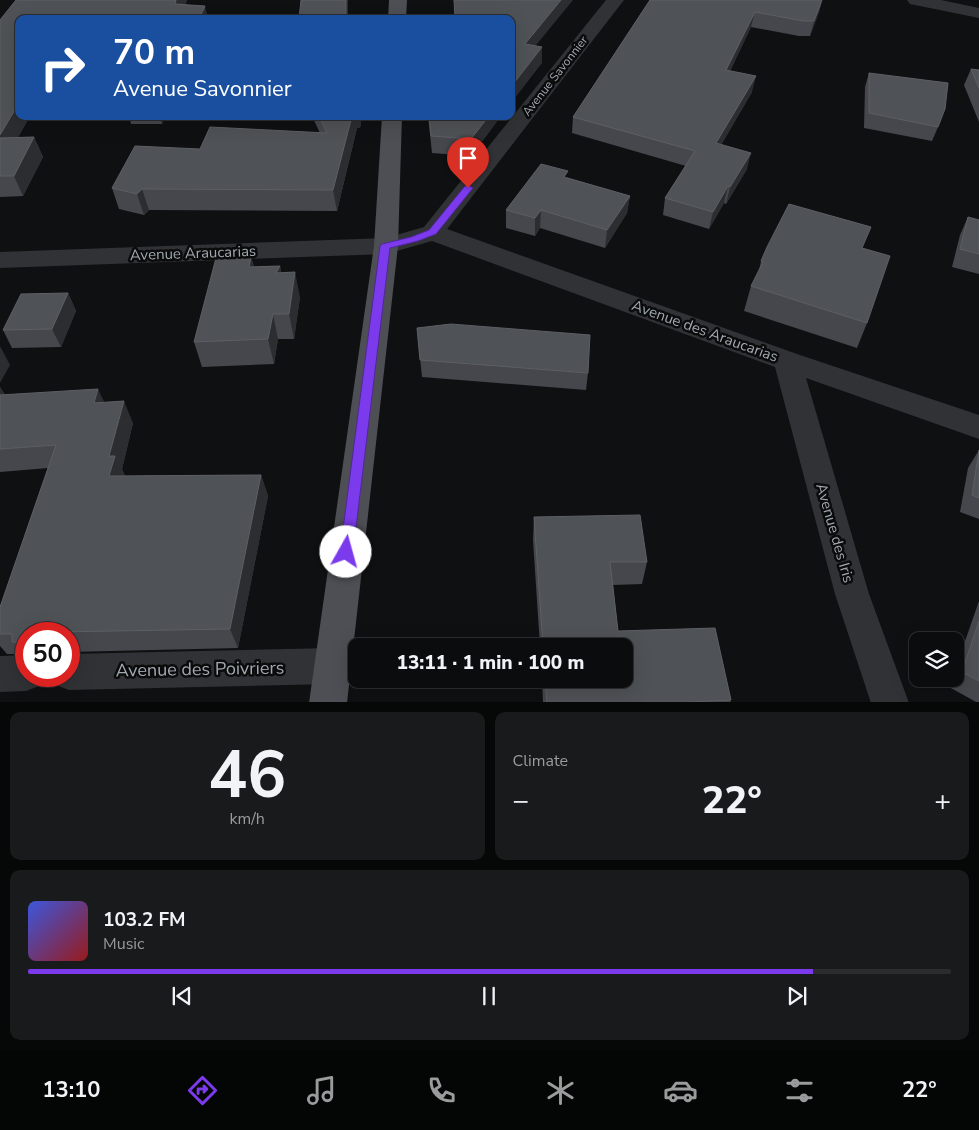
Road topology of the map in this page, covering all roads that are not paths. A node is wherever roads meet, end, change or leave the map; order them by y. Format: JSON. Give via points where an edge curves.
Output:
{"nodes":[{"id":1,"x":398,"y":0,"type":"edge"},
{"id":2,"x":615,"y":0,"type":"edge"},
{"id":3,"x":916,"y":0,"type":"edge"},
{"id":4,"x":979,"y":12,"type":"edge"},
{"id":5,"x":397,"y":15,"type":"edge"},
{"id":6,"x":392,"y":120,"type":"edge"},
{"id":7,"x":432,"y":232,"type":"junction"},
{"id":8,"x":386,"y":246,"type":"junction"},
{"id":9,"x":0,"y":260,"type":"edge"},
{"id":10,"x":788,"y":361,"type":"junction"},
{"id":11,"x":979,"y":427,"type":"edge"},
{"id":12,"x":332,"y":666,"type":"junction"},
{"id":13,"x":80,"y":672,"type":"edge"},
{"id":14,"x":0,"y":674,"type":"edge"},
{"id":15,"x":15,"y":674,"type":"edge"},
{"id":16,"x":328,"y":702,"type":"edge"},
{"id":17,"x":890,"y":702,"type":"edge"}],
"edges":[{"from":1,"to":5,"type":"main road"},
{"from":2,"to":7,"type":"street","name":"Avenue Savonnier"},
{"from":3,"to":4,"type":"street"},
{"from":6,"to":8,"type":"main road"},
{"from":7,"to":8,"type":"street"},
{"from":7,"to":10,"type":"street","name":"Avenue des Araucarias"},
{"from":8,"to":9,"type":"street","name":"Avenue Araucarias"},
{"from":8,"to":12,"type":"main road"},
{"from":10,"to":11,"type":"street","name":"Avenue des Araucarias"},
{"from":10,"to":17,"type":"street","name":"Avenue des Iris","via":[[852,594]]},
{"from":12,"to":13,"type":"street","name":"Avenue des Poivriers"},
{"from":12,"to":16,"type":"main road"},
{"from":14,"to":15,"type":"street"}]}
